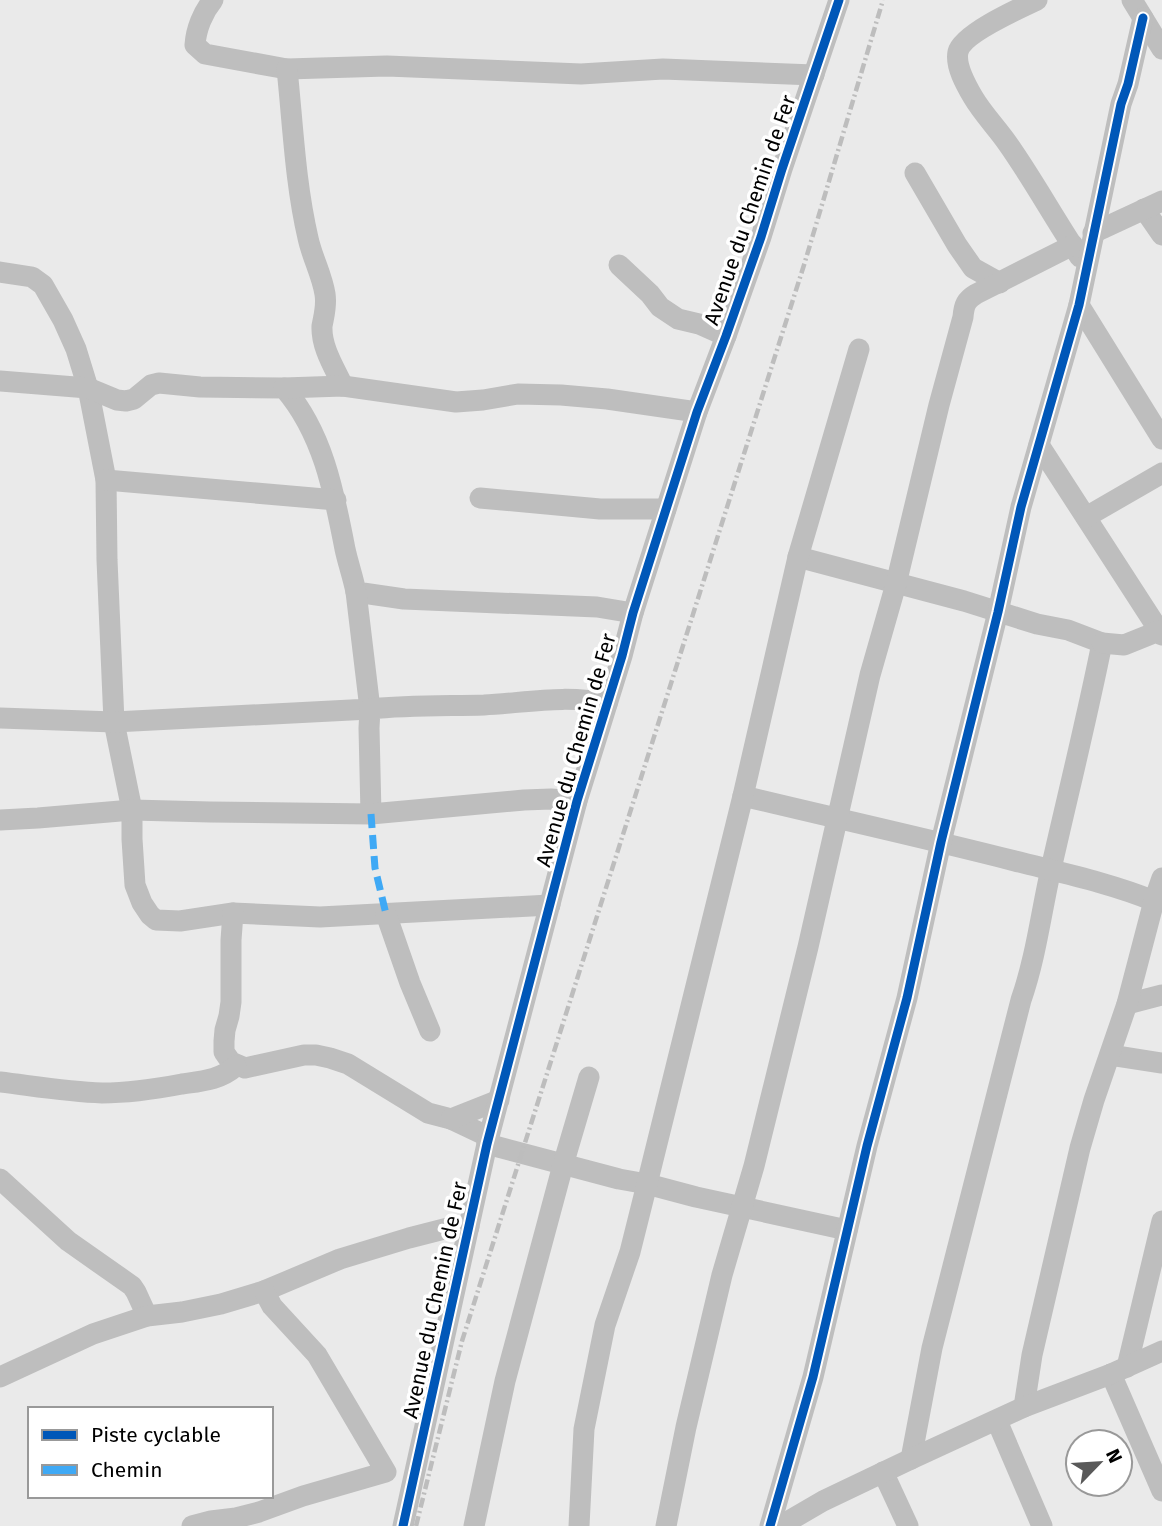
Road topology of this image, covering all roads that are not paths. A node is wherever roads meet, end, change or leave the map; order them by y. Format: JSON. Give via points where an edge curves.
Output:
{"nodes":[{"id":1,"x":213,"y":0,"type":"edge"},
{"id":2,"x":839,"y":0,"type":"edge"},
{"id":3,"x":1037,"y":0,"type":"edge"},
{"id":4,"x":1132,"y":0,"type":"edge"},
{"id":5,"x":1143,"y":18,"type":"junction"},
{"id":6,"x":1162,"y":49,"type":"edge"},
{"id":7,"x":286,"y":69,"type":"junction"},
{"id":8,"x":814,"y":75,"type":"junction"},
{"id":9,"x":915,"y":173,"type":"dead end"},
{"id":10,"x":1153,"y":205,"type":"edge"},
{"id":11,"x":1093,"y":233,"type":"junction"},
{"id":12,"x":1162,"y":235,"type":"edge"},
{"id":13,"x":1073,"y":245,"type":"junction"},
{"id":14,"x":619,"y":265,"type":"dead end"},
{"id":15,"x":1086,"y":265,"type":"junction"},
{"id":16,"x":0,"y":272,"type":"edge"},
{"id":17,"x":999,"y":283,"type":"junction"},
{"id":18,"x":1079,"y":305,"type":"junction"},
{"id":19,"x":726,"y":336,"type":"junction"},
{"id":20,"x":859,"y":349,"type":"dead end"},
{"id":21,"x":0,"y":381,"type":"edge"},
{"id":22,"x":343,"y":386,"type":"junction"},
{"id":23,"x":88,"y":388,"type":"junction"},
{"id":24,"x":284,"y":388,"type":"junction"},
{"id":25,"x":697,"y":412,"type":"junction"},
{"id":26,"x":1162,"y":439,"type":"edge"},
{"id":27,"x":1039,"y":445,"type":"junction"},
{"id":28,"x":1162,"y":473,"type":"edge"},
{"id":29,"x":106,"y":480,"type":"junction"},
{"id":30,"x":480,"y":498,"type":"dead end"},
{"id":31,"x":336,"y":500,"type":"junction"},
{"id":32,"x":666,"y":509,"type":"junction"},
{"id":33,"x":1086,"y":517,"type":"junction"},
{"id":34,"x":798,"y":557,"type":"junction"},
{"id":35,"x":896,"y":584,"type":"junction"},
{"id":36,"x":356,"y":592,"type":"junction"},
{"id":37,"x":998,"y":612,"type":"junction"},
{"id":38,"x":633,"y":613,"type":"junction"},
{"id":39,"x":1161,"y":633,"type":"edge"},
{"id":40,"x":1102,"y":643,"type":"junction"},
{"id":41,"x":607,"y":704,"type":"junction"},
{"id":42,"x":370,"y":709,"type":"junction"},
{"id":43,"x":0,"y":718,"type":"edge"},
{"id":44,"x":114,"y":722,"type":"junction"},
{"id":45,"x":743,"y":796,"type":"junction"},
{"id":46,"x":577,"y":801,"type":"junction"},
{"id":47,"x":132,"y":810,"type":"junction"},
{"id":48,"x":371,"y":814,"type":"junction"},
{"id":49,"x":838,"y":818,"type":"junction"},
{"id":50,"x":0,"y":820,"type":"edge"},
{"id":51,"x":941,"y":842,"type":"junction"},
{"id":52,"x":1051,"y":870,"type":"junction"},
{"id":53,"x":1162,"y":878,"type":"edge"},
{"id":54,"x":1154,"y":901,"type":"junction"},
{"id":55,"x":550,"y":905,"type":"junction"},
{"id":56,"x":233,"y":914,"type":"junction"},
{"id":57,"x":386,"y":914,"type":"junction"},
{"id":58,"x":1162,"y":995,"type":"edge"},
{"id":59,"x":1128,"y":1004,"type":"junction"},
{"id":60,"x":430,"y":1031,"type":"dead end"},
{"id":61,"x":1110,"y":1055,"type":"junction"},
{"id":62,"x":1162,"y":1063,"type":"edge"},
{"id":63,"x":236,"y":1066,"type":"junction"},
{"id":64,"x":589,"y":1077,"type":"dead end"},
{"id":65,"x":0,"y":1082,"type":"edge"},
{"id":66,"x":499,"y":1100,"type":"junction"},
{"id":67,"x":451,"y":1119,"type":"junction"},
{"id":68,"x":488,"y":1140,"type":"junction"},
{"id":69,"x":563,"y":1165,"type":"junction"},
{"id":70,"x":0,"y":1180,"type":"edge"},
{"id":71,"x":647,"y":1184,"type":"junction"},
{"id":72,"x":742,"y":1207,"type":"junction"},
{"id":73,"x":1162,"y":1221,"type":"edge"},
{"id":74,"x":469,"y":1227,"type":"junction"},
{"id":75,"x":847,"y":1230,"type":"junction"},
{"id":76,"x":264,"y":1291,"type":"junction"},
{"id":77,"x":147,"y":1316,"type":"junction"},
{"id":78,"x":1162,"y":1351,"type":"edge"},
{"id":79,"x":1119,"y":1371,"type":"junction"},
{"id":80,"x":0,"y":1377,"type":"edge"},
{"id":81,"x":1024,"y":1407,"type":"junction"},
{"id":82,"x":997,"y":1420,"type":"junction"},
{"id":83,"x":912,"y":1459,"type":"junction"},
{"id":84,"x":883,"y":1472,"type":"junction"},
{"id":85,"x":1162,"y":1491,"type":"edge"},
{"id":86,"x":192,"y":1526,"type":"edge"},
{"id":87,"x":403,"y":1526,"type":"edge"},
{"id":88,"x":474,"y":1526,"type":"edge"},
{"id":89,"x":579,"y":1526,"type":"edge"},
{"id":90,"x":666,"y":1526,"type":"edge"},
{"id":91,"x":770,"y":1526,"type":"edge"},
{"id":92,"x":780,"y":1526,"type":"edge"},
{"id":93,"x":908,"y":1526,"type":"edge"},
{"id":94,"x":1042,"y":1526,"type":"edge"}],
"edges":[{"from":1,"to":7,"type":"street","via":[[196,33],[195,45],[205,54]]},
{"from":2,"to":8,"type":"street","name":"Avenue du Chemin de Fer"},
{"from":3,"to":13,"type":"street","via":[[988,25],[962,43],[957,53],[974,99]]},
{"from":4,"to":5,"type":"street"},
{"from":5,"to":6,"type":"street"},
{"from":5,"to":11,"type":"street"},
{"from":7,"to":8,"type":"street","via":[[387,66],[581,74],[663,69]]},
{"from":7,"to":22,"type":"street","via":[[297,179],[326,297],[323,339]]},
{"from":8,"to":19,"type":"street","name":"Avenue du Chemin de Fer"},
{"from":9,"to":17,"type":"street","via":[[973,268]]},
{"from":10,"to":11,"type":"street"},
{"from":10,"to":12,"type":"street"},
{"from":11,"to":15,"type":"street"},
{"from":13,"to":15,"type":"street"},
{"from":13,"to":17,"type":"street"},
{"from":14,"to":19,"type":"street","via":[[678,319]]},
{"from":15,"to":18,"type":"street"},
{"from":16,"to":23,"type":"street","via":[[32,277],[43,285],[76,349]]},
{"from":17,"to":35,"type":"street","via":[[964,304]]},
{"from":18,"to":26,"type":"street"},
{"from":18,"to":27,"type":"street"},
{"from":19,"to":25,"type":"street","name":"Avenue du Chemin de Fer"},
{"from":20,"to":34,"type":"street"},
{"from":21,"to":23,"type":"street"},
{"from":22,"to":24,"type":"street"},
{"from":22,"to":25,"type":"street","via":[[456,402],[518,394],[561,395]]},
{"from":23,"to":24,"type":"street","via":[[126,401],[159,383]]},
{"from":23,"to":29,"type":"street"},
{"from":24,"to":31,"type":"street","via":[[319,447]]},
{"from":25,"to":32,"type":"street","name":"Avenue du Chemin de Fer"},
{"from":27,"to":33,"type":"street"},
{"from":27,"to":37,"type":"street"},
{"from":28,"to":33,"type":"street"},
{"from":29,"to":31,"type":"street"},
{"from":29,"to":44,"type":"street"},
{"from":30,"to":32,"type":"street","via":[[600,509]]},
{"from":31,"to":36,"type":"street"},
{"from":32,"to":38,"type":"street","name":"Avenue du Chemin de Fer"},
{"from":33,"to":39,"type":"street"},
{"from":34,"to":35,"type":"street"},
{"from":34,"to":45,"type":"street"},
{"from":35,"to":37,"type":"street"},
{"from":35,"to":49,"type":"street"},
{"from":36,"to":38,"type":"street"},
{"from":36,"to":42,"type":"street"},
{"from":37,"to":40,"type":"street"},
{"from":37,"to":51,"type":"street"},
{"from":38,"to":41,"type":"street","name":"Avenue du Chemin de Fer"},
{"from":39,"to":40,"type":"street","via":[[1124,645]]},
{"from":40,"to":52,"type":"street"},
{"from":41,"to":42,"type":"street","via":[[566,699]]},
{"from":41,"to":46,"type":"street","name":"Avenue du Chemin de Fer"},
{"from":42,"to":44,"type":"street"},
{"from":42,"to":48,"type":"street"},
{"from":43,"to":44,"type":"street"},
{"from":44,"to":47,"type":"street"},
{"from":45,"to":49,"type":"street"},
{"from":45,"to":71,"type":"street"},
{"from":46,"to":48,"type":"street","via":[[524,800]]},
{"from":46,"to":55,"type":"street","name":"Avenue du Chemin de Fer"},
{"from":47,"to":48,"type":"street"},
{"from":47,"to":50,"type":"street"},
{"from":47,"to":56,"type":"street","via":[[135,885],[150,915],[156,920],[180,921]]},
{"from":49,"to":51,"type":"street"},
{"from":49,"to":72,"type":"street"},
{"from":51,"to":52,"type":"street"},
{"from":51,"to":75,"type":"street","via":[[907,998]]},
{"from":52,"to":54,"type":"street"},
{"from":52,"to":83,"type":"street","via":[[1031,972],[932,1348]]},
{"from":53,"to":54,"type":"street"},
{"from":54,"to":59,"type":"street"},
{"from":55,"to":57,"type":"street"},
{"from":55,"to":66,"type":"street","name":"Avenue du Chemin de Fer"},
{"from":56,"to":57,"type":"street","via":[[320,918]]},
{"from":56,"to":63,"type":"street","via":[[231,1002],[224,1052]]},
{"from":57,"to":60,"type":"street"},
{"from":58,"to":59,"type":"street"},
{"from":59,"to":61,"type":"street"},
{"from":61,"to":62,"type":"street"},
{"from":61,"to":81,"type":"street","via":[[1080,1148]]},
{"from":63,"to":65,"type":"street","via":[[217,1078],[104,1093]]},
{"from":63,"to":67,"type":"street","via":[[304,1055],[330,1058],[348,1064],[428,1113]]},
{"from":64,"to":69,"type":"street"},
{"from":66,"to":67,"type":"street"},
{"from":66,"to":68,"type":"street","name":"Avenue du Chemin de Fer"},
{"from":67,"to":68,"type":"street"},
{"from":68,"to":69,"type":"street"},
{"from":68,"to":74,"type":"street","name":"Avenue du Chemin de Fer"},
{"from":69,"to":71,"type":"street"},
{"from":69,"to":88,"type":"street","via":[[505,1381]]},
{"from":70,"to":77,"type":"street","via":[[68,1241],[132,1286]]},
{"from":71,"to":72,"type":"street"},
{"from":71,"to":89,"type":"street","via":[[593,1383],[584,1430]]},
{"from":72,"to":75,"type":"street"},
{"from":72,"to":90,"type":"street","via":[[722,1275]]},
{"from":73,"to":79,"type":"street"},
{"from":74,"to":76,"type":"street","via":[[448,1228],[340,1259]]},
{"from":74,"to":87,"type":"street","name":"Avenue du Chemin de Fer"},
{"from":75,"to":91,"type":"street","via":[[813,1377]]},
{"from":76,"to":77,"type":"street","via":[[220,1304]]},
{"from":76,"to":86,"type":"street","via":[[317,1355],[386,1472],[259,1512]]},
{"from":77,"to":80,"type":"street","via":[[93,1334]]},
{"from":78,"to":79,"type":"street"},
{"from":79,"to":81,"type":"street"},
{"from":79,"to":85,"type":"street"},
{"from":81,"to":82,"type":"street"},
{"from":82,"to":83,"type":"street"},
{"from":82,"to":94,"type":"street"},
{"from":83,"to":84,"type":"street"},
{"from":84,"to":92,"type":"street"},
{"from":84,"to":93,"type":"street"}]}
